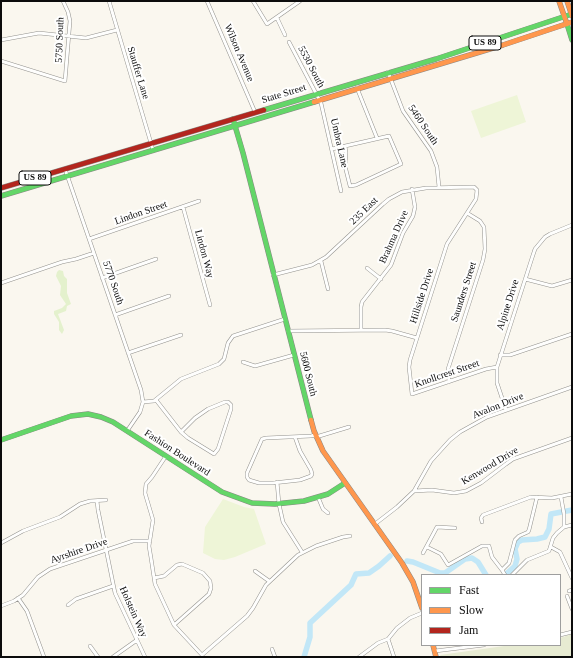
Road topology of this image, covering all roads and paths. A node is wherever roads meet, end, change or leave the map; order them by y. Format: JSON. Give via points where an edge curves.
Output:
{"nodes":[{"id":1,"x":63,"y":1,"type":"edge"},
{"id":2,"x":109,"y":1,"type":"edge"},
{"id":3,"x":207,"y":1,"type":"edge"},
{"id":4,"x":253,"y":1,"type":"edge"},
{"id":5,"x":300,"y":1,"type":"edge"},
{"id":6,"x":559,"y":1,"type":"edge"},
{"id":7,"x":567,"y":1,"type":"edge"},
{"id":8,"x":572,"y":14,"type":"edge"},
{"id":9,"x":564,"y":16,"type":"junction"},
{"id":10,"x":276,"y":18,"type":"junction"},
{"id":11,"x":572,"y":22,"type":"edge"},
{"id":12,"x":567,"y":24,"type":"junction"},
{"id":13,"x":117,"y":30,"type":"junction"},
{"id":14,"x":285,"y":35,"type":"dead end"},
{"id":15,"x":69,"y":37,"type":"junction"},
{"id":16,"x":1,"y":40,"type":"edge"},
{"id":17,"x":572,"y":40,"type":"edge"},
{"id":18,"x":289,"y":42,"type":"dead end"},
{"id":19,"x":1,"y":62,"type":"edge"},
{"id":20,"x":388,"y":72,"type":"junction"},
{"id":21,"x":390,"y":78,"type":"junction"},
{"id":22,"x":357,"y":88,"type":"junction"},
{"id":23,"x":317,"y":94,"type":"junction"},
{"id":24,"x":320,"y":100,"type":"junction"},
{"id":25,"x":255,"y":112,"type":"junction"},
{"id":26,"x":233,"y":119,"type":"junction"},
{"id":27,"x":235,"y":125,"type":"junction"},
{"id":28,"x":377,"y":138,"type":"junction"},
{"id":29,"x":151,"y":143,"type":"junction"},
{"id":30,"x":344,"y":146,"type":"junction"},
{"id":31,"x":332,"y":149,"type":"junction"},
{"id":32,"x":154,"y":150,"type":"junction"},
{"id":33,"x":65,"y":169,"type":"junction"},
{"id":34,"x":67,"y":176,"type":"junction"},
{"id":35,"x":439,"y":187,"type":"junction"},
{"id":36,"x":1,"y":188,"type":"edge"},
{"id":37,"x":475,"y":188,"type":"joint"},
{"id":38,"x":412,"y":189,"type":"junction"},
{"id":39,"x":342,"y":191,"type":"dead end"},
{"id":40,"x":1,"y":196,"type":"edge"},
{"id":41,"x":199,"y":201,"type":"dead end"},
{"id":42,"x":183,"y":207,"type":"junction"},
{"id":43,"x":467,"y":213,"type":"junction"},
{"id":44,"x":572,"y":226,"type":"edge"},
{"id":45,"x":89,"y":239,"type":"junction"},
{"id":46,"x":94,"y":253,"type":"junction"},
{"id":47,"x":156,"y":259,"type":"dead end"},
{"id":48,"x":321,"y":260,"type":"junction"},
{"id":49,"x":368,"y":268,"type":"dead end"},
{"id":50,"x":273,"y":275,"type":"junction"},
{"id":51,"x":102,"y":278,"type":"junction"},
{"id":52,"x":381,"y":279,"type":"junction"},
{"id":53,"x":525,"y":279,"type":"junction"},
{"id":54,"x":572,"y":280,"type":"edge"},
{"id":55,"x":1,"y":283,"type":"edge"},
{"id":56,"x":328,"y":289,"type":"dead end"},
{"id":57,"x":169,"y":296,"type":"dead end"},
{"id":58,"x":210,"y":305,"type":"dead end"},
{"id":59,"x":115,"y":315,"type":"junction"},
{"id":60,"x":285,"y":319,"type":"junction"},
{"id":61,"x":360,"y":330,"type":"junction"},
{"id":62,"x":288,"y":331,"type":"junction"},
{"id":63,"x":572,"y":334,"type":"edge"},
{"id":64,"x":181,"y":335,"type":"dead end"},
{"id":65,"x":417,"y":338,"type":"junction"},
{"id":66,"x":128,"y":353,"type":"junction"},
{"id":67,"x":294,"y":355,"type":"junction"},
{"id":68,"x":500,"y":355,"type":"junction"},
{"id":69,"x":243,"y":362,"type":"dead end"},
{"id":70,"x":497,"y":367,"type":"junction"},
{"id":71,"x":449,"y":382,"type":"junction"},
{"id":72,"x":572,"y":387,"type":"edge"},
{"id":73,"x":156,"y":400,"type":"junction"},
{"id":74,"x":143,"y":402,"type":"junction"},
{"id":75,"x":506,"y":410,"type":"junction"},
{"id":76,"x":349,"y":427,"type":"dead end"},
{"id":77,"x":127,"y":431,"type":"junction"},
{"id":78,"x":181,"y":432,"type":"junction"},
{"id":79,"x":316,"y":436,"type":"junction"},
{"id":80,"x":295,"y":437,"type":"junction"},
{"id":81,"x":572,"y":438,"type":"edge"},
{"id":82,"x":1,"y":440,"type":"edge"},
{"id":83,"x":166,"y":456,"type":"junction"},
{"id":84,"x":277,"y":482,"type":"junction"},
{"id":85,"x":346,"y":483,"type":"junction"},
{"id":86,"x":414,"y":491,"type":"junction"},
{"id":87,"x":572,"y":494,"type":"edge"},
{"id":88,"x":318,"y":497,"type":"junction"},
{"id":89,"x":537,"y":497,"type":"junction"},
{"id":90,"x":561,"y":497,"type":"junction"},
{"id":91,"x":106,"y":500,"type":"dead end"},
{"id":92,"x":97,"y":501,"type":"junction"},
{"id":93,"x":279,"y":504,"type":"junction"},
{"id":94,"x":328,"y":513,"type":"dead end"},
{"id":95,"x":482,"y":522,"type":"dead end"},
{"id":96,"x":375,"y":524,"type":"junction"},
{"id":97,"x":572,"y":525,"type":"edge"},
{"id":98,"x":564,"y":527,"type":"junction"},
{"id":99,"x":455,"y":528,"type":"dead end"},
{"id":100,"x":350,"y":536,"type":"dead end"},
{"id":101,"x":150,"y":541,"type":"junction"},
{"id":102,"x":1,"y":544,"type":"edge"},
{"id":103,"x":427,"y":547,"type":"junction"},
{"id":104,"x":551,"y":547,"type":"junction"},
{"id":105,"x":106,"y":550,"type":"junction"},
{"id":106,"x":302,"y":552,"type":"junction"},
{"id":107,"x":423,"y":553,"type":"dead end"},
{"id":108,"x":255,"y":571,"type":"dead end"},
{"id":109,"x":504,"y":572,"type":"edge"},
{"id":110,"x":513,"y":574,"type":"edge"},
{"id":111,"x":154,"y":578,"type":"junction"},
{"id":112,"x":572,"y":578,"type":"edge"},
{"id":113,"x":269,"y":581,"type":"junction"},
{"id":114,"x":113,"y":586,"type":"junction"},
{"id":115,"x":568,"y":596,"type":"dead end"},
{"id":116,"x":18,"y":598,"type":"junction"},
{"id":117,"x":68,"y":605,"type":"dead end"},
{"id":118,"x":421,"y":605,"type":"edge"},
{"id":119,"x":1,"y":606,"type":"edge"},
{"id":120,"x":572,"y":609,"type":"edge"},
{"id":121,"x":421,"y":613,"type":"edge"},
{"id":122,"x":174,"y":625,"type":"junction"},
{"id":123,"x":572,"y":632,"type":"edge"},
{"id":124,"x":561,"y":635,"type":"edge"},
{"id":125,"x":388,"y":639,"type":"junction"},
{"id":126,"x":137,"y":640,"type":"junction"},
{"id":127,"x":90,"y":646,"type":"dead end"},
{"id":128,"x":433,"y":646,"type":"edge"},
{"id":129,"x":470,"y":646,"type":"edge"},
{"id":130,"x":457,"y":647,"type":"edge"},
{"id":131,"x":272,"y":650,"type":"dead end"},
{"id":132,"x":435,"y":652,"type":"junction"},
{"id":133,"x":202,"y":656,"type":"edge"},
{"id":134,"x":44,"y":657,"type":"edge"},
{"id":135,"x":98,"y":657,"type":"edge"},
{"id":136,"x":113,"y":657,"type":"edge"},
{"id":137,"x":145,"y":657,"type":"edge"},
{"id":138,"x":275,"y":657,"type":"edge"},
{"id":139,"x":359,"y":657,"type":"edge"},
{"id":140,"x":394,"y":657,"type":"edge"},
{"id":141,"x":436,"y":657,"type":"edge"}],
"edges":[{"from":1,"to":15,"type":"street","name":"5750 South","via":[[69,17]]},
{"from":2,"to":13,"type":"street","name":"Stauffer Lane"},
{"from":3,"to":25,"type":"street","name":"Wilson Avenue"},
{"from":4,"to":10,"type":"street","via":[[267,24]]},
{"from":5,"to":10,"type":"street"},
{"from":6,"to":9,"type":"main road"},
{"from":7,"to":8,"type":"main road"},
{"from":8,"to":9,"type":"main road","name":"State Street","number":"US 89"},
{"from":9,"to":12,"type":"main road"},
{"from":9,"to":20,"type":"main road","name":"State Street","number":"US 89","via":[[455,53]]},
{"from":10,"to":14,"type":"street"},
{"from":11,"to":12,"type":"main road","name":"State Street","number":"US 89"},
{"from":12,"to":17,"type":"main road"},
{"from":12,"to":21,"type":"main road","name":"State Street","number":"US 89"},
{"from":13,"to":15,"type":"street","via":[[86,38]]},
{"from":13,"to":29,"type":"street","name":"Stauffer Lane"},
{"from":15,"to":16,"type":"street","via":[[39,33]]},
{"from":15,"to":19,"type":"street","name":"5750 South","via":[[65,80]]},
{"from":18,"to":23,"type":"street","name":"5530 South"},
{"from":20,"to":21,"type":"street","name":"5460 South"},
{"from":20,"to":23,"type":"main road","name":"State Street","number":"US 89"},
{"from":21,"to":22,"type":"main road","name":"State Street","number":"US 89"},
{"from":21,"to":35,"type":"street","name":"5460 South","via":[[403,111],[431,152],[437,167]]},
{"from":22,"to":24,"type":"main road","name":"State Street","number":"US 89"},
{"from":22,"to":28,"type":"street"},
{"from":23,"to":24,"type":"street","name":"5530 South"},
{"from":23,"to":25,"type":"main road","name":"State Street","number":"US 89"},
{"from":24,"to":27,"type":"main road","name":"State Street","number":"US 89"},
{"from":24,"to":31,"type":"street","name":"Umbra Lane"},
{"from":25,"to":26,"type":"main road","name":"State Street","number":"US 89"},
{"from":26,"to":27,"type":"main road","name":"5600 South"},
{"from":26,"to":29,"type":"main road","name":"State Street","number":"US 89"},
{"from":27,"to":32,"type":"main road","name":"State Street","number":"US 89"},
{"from":27,"to":50,"type":"main road","name":"5600 South"},
{"from":28,"to":30,"type":"street"},
{"from":28,"to":30,"type":"street","via":[[389,136],[401,164],[356,185],[350,186]]},
{"from":29,"to":32,"type":"street","name":"Stauffer Lane"},
{"from":29,"to":33,"type":"main road","name":"State Street","number":"US 89"},
{"from":30,"to":31,"type":"street"},
{"from":31,"to":39,"type":"street","name":"Umbra Lane"},
{"from":32,"to":34,"type":"main road","name":"State Street","number":"US 89"},
{"from":33,"to":34,"type":"street","name":"5770 South"},
{"from":33,"to":36,"type":"main road","name":"State Street","number":"US 89"},
{"from":34,"to":40,"type":"main road","name":"State Street","number":"US 89"},
{"from":34,"to":45,"type":"street","name":"5770 South"},
{"from":35,"to":37,"type":"street","name":"235 East"},
{"from":35,"to":38,"type":"street","name":"235 East"},
{"from":37,"to":43,"type":"street","name":"Hillside Drive","via":[[476,199]]},
{"from":38,"to":48,"type":"street","name":"235 East","via":[[389,199],[332,253]]},
{"from":38,"to":52,"type":"street","name":"Brahma Drive","via":[[414,216],[403,233],[391,265]]},
{"from":41,"to":42,"type":"street","name":"Lindon Street"},
{"from":42,"to":45,"type":"street","name":"Lindon Street"},
{"from":42,"to":58,"type":"street","name":"Lindon Way"},
{"from":43,"to":65,"type":"street","name":"Hillside Drive","via":[[447,244]]},
{"from":43,"to":71,"type":"street","name":"Saunders Street","via":[[480,221],[484,227],[485,249],[448,369]]},
{"from":44,"to":53,"type":"street","name":"Alpine Drive","via":[[550,234],[540,242],[535,249]]},
{"from":45,"to":46,"type":"street","name":"5770 South"},
{"from":46,"to":51,"type":"street","name":"5770 South"},
{"from":46,"to":55,"type":"street"},
{"from":47,"to":51,"type":"street"},
{"from":48,"to":50,"type":"street","name":"235 East","via":[[306,267]]},
{"from":48,"to":56,"type":"street"},
{"from":49,"to":52,"type":"street"},
{"from":50,"to":60,"type":"main road","name":"5600 South"},
{"from":51,"to":59,"type":"street","name":"5770 South"},
{"from":52,"to":61,"type":"street","name":"Brahma Drive","via":[[362,302]]},
{"from":53,"to":54,"type":"street","via":[[552,286]]},
{"from":53,"to":68,"type":"street","name":"Alpine Drive"},
{"from":57,"to":59,"type":"street"},
{"from":59,"to":66,"type":"street","name":"5770 South"},
{"from":60,"to":62,"type":"main road","name":"5600 South"},
{"from":60,"to":73,"type":"street","via":[[233,336],[219,364],[181,379]]},
{"from":61,"to":62,"type":"street","name":"Hillside Drive"},
{"from":61,"to":65,"type":"street","name":"Hillside Drive","via":[[392,331]]},
{"from":62,"to":67,"type":"main road","name":"5600 South"},
{"from":63,"to":68,"type":"street","via":[[510,355]]},
{"from":64,"to":66,"type":"street"},
{"from":65,"to":71,"type":"street","name":"Knollcrest Street","via":[[409,367],[412,394]]},
{"from":66,"to":74,"type":"street","name":"5770 South"},
{"from":67,"to":69,"type":"street","via":[[255,366]]},
{"from":67,"to":79,"type":"main road","name":"5600 South"},
{"from":68,"to":70,"type":"street","name":"Alpine Drive"},
{"from":70,"to":71,"type":"street","name":"Knollcrest Street"},
{"from":70,"to":75,"type":"street","name":"Alpine Drive","via":[[497,383]]},
{"from":72,"to":75,"type":"street","name":"Avalon Drive"},
{"from":73,"to":74,"type":"street"},
{"from":73,"to":78,"type":"street"},
{"from":74,"to":77,"type":"street","via":[[140,412]]},
{"from":75,"to":86,"type":"street","name":"Avalon Drive","via":[[478,422],[450,440],[431,461]]},
{"from":76,"to":79,"type":"street"},
{"from":77,"to":82,"type":"main road","name":"Fashion Boulevard","via":[[101,417],[80,414]]},
{"from":77,"to":83,"type":"main road","name":"Fashion Boulevard"},
{"from":78,"to":78,"type":"street","via":[[214,454],[218,449],[231,406],[224,402],[202,413]]},
{"from":79,"to":80,"type":"street"},
{"from":79,"to":85,"type":"main road","name":"5600 South","via":[[323,451]]},
{"from":80,"to":84,"type":"street","via":[[312,474],[306,479]]},
{"from":80,"to":84,"type":"street","via":[[262,439],[248,473],[247,478],[250,481]]},
{"from":81,"to":86,"type":"street","name":"Kenwood Drive","via":[[513,459],[466,491]]},
{"from":83,"to":93,"type":"main road","name":"Fashion Boulevard","via":[[230,496],[252,503]]},
{"from":83,"to":101,"type":"street","via":[[146,484],[145,493],[153,520]]},
{"from":84,"to":93,"type":"street"},
{"from":85,"to":88,"type":"main road","name":"Fashion Boulevard"},
{"from":85,"to":96,"type":"main road","name":"5600 South"},
{"from":86,"to":96,"type":"street","name":"Avalon Drive"},
{"from":87,"to":90,"type":"street"},
{"from":88,"to":93,"type":"main road","name":"Fashion Boulevard"},
{"from":88,"to":94,"type":"street","via":[[323,509]]},
{"from":89,"to":90,"type":"street"},
{"from":89,"to":95,"type":"street","via":[[483,515]]},
{"from":89,"to":109,"type":"street","via":[[529,530],[515,540],[510,563]]},
{"from":90,"to":98,"type":"street"},
{"from":91,"to":92,"type":"street"},
{"from":92,"to":102,"type":"street","via":[[80,504],[60,517],[23,531]]},
{"from":92,"to":105,"type":"street","name":"Holstein Way"},
{"from":93,"to":106,"type":"street","via":[[283,522]]},
{"from":96,"to":118,"type":"main road","name":"5600 South","via":[[408,571]]},
{"from":97,"to":98,"type":"street"},
{"from":98,"to":104,"type":"street","via":[[555,535]]},
{"from":99,"to":103,"type":"street","via":[[437,527]]},
{"from":100,"to":106,"type":"street"},
{"from":101,"to":105,"type":"street","name":"Ayrshire Drive","via":[[133,541]]},
{"from":101,"to":111,"type":"street","via":[[149,551]]},
{"from":103,"to":107,"type":"street"},
{"from":103,"to":109,"type":"street","via":[[441,554],[448,565],[486,545],[490,548],[492,558]]},
{"from":104,"to":110,"type":"street","via":[[547,552],[527,560]]},
{"from":104,"to":112,"type":"street","via":[[560,552]]},
{"from":105,"to":114,"type":"street","name":"Holstein Way"},
{"from":105,"to":116,"type":"street","name":"Ayrshire Drive","via":[[47,571]]},
{"from":106,"to":113,"type":"street"},
{"from":108,"to":113,"type":"street"},
{"from":111,"to":122,"type":"street"},
{"from":111,"to":122,"type":"street","via":[[164,576],[180,564],[206,575],[210,581],[211,588],[206,598]]},
{"from":113,"to":133,"type":"street","via":[[247,616]]},
{"from":114,"to":117,"type":"street","via":[[76,599]]},
{"from":114,"to":126,"type":"street","name":"Holstein Way","via":[[116,598]]},
{"from":115,"to":120,"type":"street"},
{"from":116,"to":119,"type":"street","name":"Ayrshire Drive"},
{"from":116,"to":134,"type":"street","via":[[27,611]]},
{"from":121,"to":125,"type":"street","via":[[405,621]]},
{"from":122,"to":133,"type":"street"},
{"from":123,"to":124,"type":"street"},
{"from":125,"to":139,"type":"street"},
{"from":125,"to":140,"type":"street"},
{"from":126,"to":136,"type":"street"},
{"from":126,"to":137,"type":"street","name":"Holstein Way"},
{"from":127,"to":135,"type":"street"},
{"from":128,"to":132,"type":"main road"},
{"from":129,"to":130,"type":"street"},
{"from":130,"to":132,"type":"street"},
{"from":131,"to":138,"type":"street"},
{"from":132,"to":141,"type":"main road"}]}
